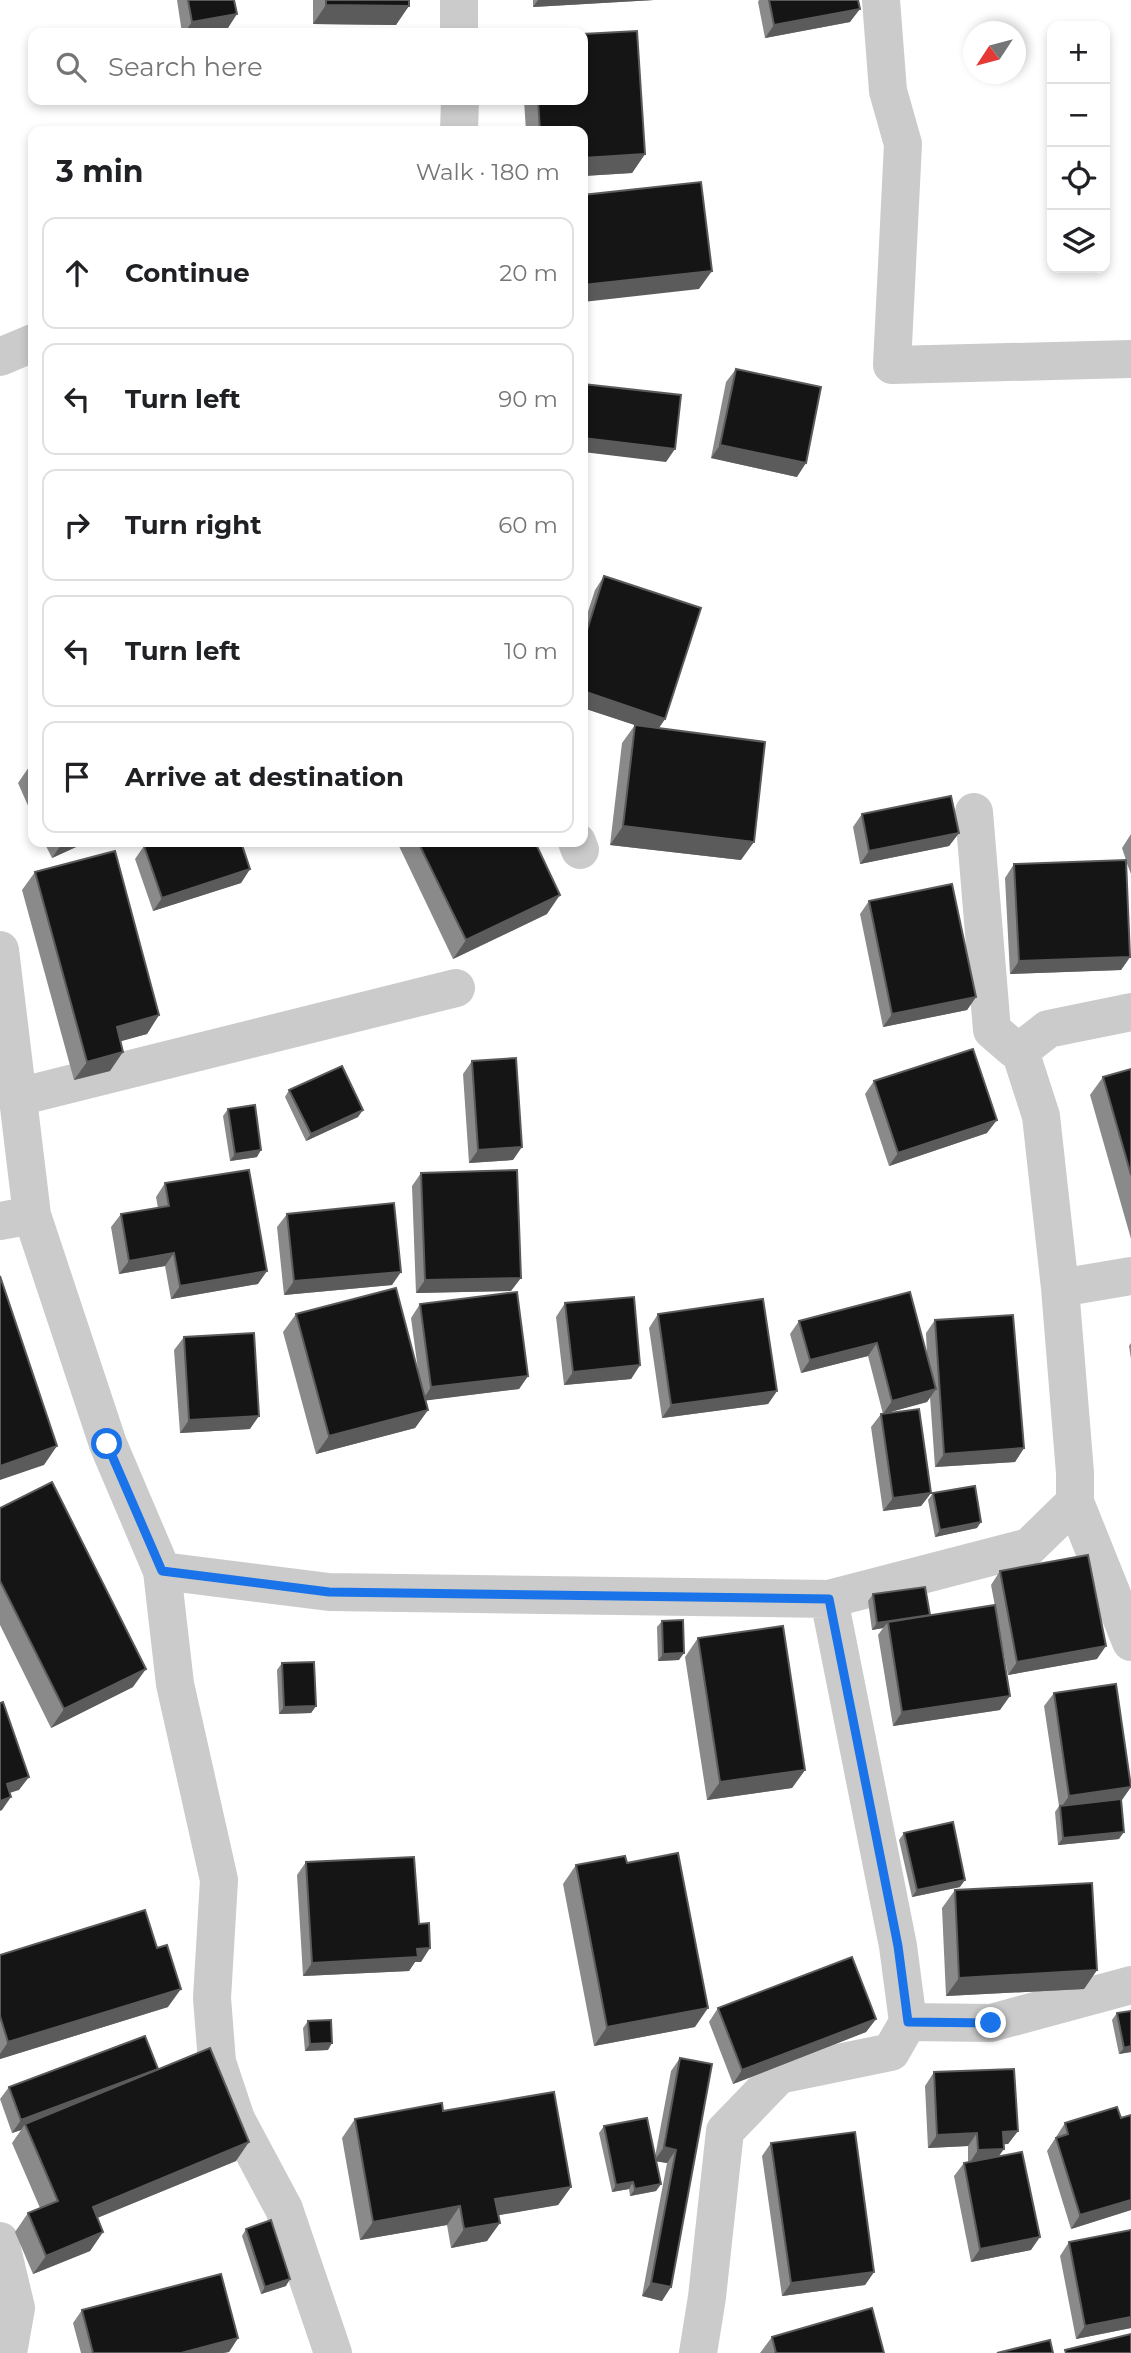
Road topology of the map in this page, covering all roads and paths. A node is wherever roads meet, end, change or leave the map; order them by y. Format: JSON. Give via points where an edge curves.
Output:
{"nodes":[{"id":1,"x":459,"y":0,"type":"edge"},
{"id":2,"x":881,"y":0,"type":"edge"},
{"id":3,"x":459,"y":28,"type":"edge"},
{"id":4,"x":460,"y":105,"type":"edge"},
{"id":5,"x":459,"y":126,"type":"edge"},
{"id":6,"x":28,"y":344,"type":"edge"},
{"id":7,"x":0,"y":357,"type":"edge"},
{"id":8,"x":1131,"y":359,"type":"edge"},
{"id":9,"x":974,"y":812,"type":"dead end"},
{"id":10,"x":0,"y":950,"type":"edge"},
{"id":11,"x":456,"y":988,"type":"dead end"},
{"id":12,"x":1131,"y":1012,"type":"edge"},
{"id":13,"x":1020,"y":1051,"type":"junction"},
{"id":14,"x":18,"y":1097,"type":"junction"},
{"id":15,"x":16,"y":1218,"type":"edge"},
{"id":16,"x":1131,"y":1276,"type":"edge"},
{"id":17,"x":1060,"y":1288,"type":"junction"},
{"id":18,"x":1075,"y":1502,"type":"junction"},
{"id":19,"x":162,"y":1571,"type":"junction"},
{"id":20,"x":829,"y":1599,"type":"junction"},
{"id":21,"x":1131,"y":1642,"type":"edge"},
{"id":22,"x":1131,"y":1985,"type":"edge"},
{"id":23,"x":908,"y":2022,"type":"junction"},
{"id":24,"x":0,"y":2241,"type":"edge"},
{"id":25,"x":8,"y":2353,"type":"edge"},
{"id":26,"x":334,"y":2353,"type":"edge"},
{"id":27,"x":698,"y":2353,"type":"edge"}],
"edges":[{"from":1,"to":3,"type":"street"},
{"from":2,"to":8,"type":"street","via":[[888,91],[903,144],[892,365]]},
{"from":4,"to":5,"type":"street"},
{"from":6,"to":7,"type":"street"},
{"from":9,"to":13,"type":"street","via":[[992,1030]]},
{"from":10,"to":14,"type":"street"},
{"from":11,"to":14,"type":"street"},
{"from":12,"to":13,"type":"street","via":[[1048,1029]]},
{"from":13,"to":17,"type":"street","via":[[1041,1116]]},
{"from":14,"to":15,"type":"street"},
{"from":15,"to":19,"type":"street"},
{"from":16,"to":17,"type":"street"},
{"from":17,"to":18,"type":"street"},
{"from":18,"to":20,"type":"street","via":[[1029,1547]]},
{"from":18,"to":21,"type":"street"},
{"from":19,"to":20,"type":"street","via":[[329,1592]]},
{"from":19,"to":26,"type":"street","via":[[175,1684],[219,1880],[212,1998],[217,2062],[236,2119],[284,2209]]},
{"from":20,"to":23,"type":"street","via":[[898,1946]]},
{"from":22,"to":23,"type":"street","via":[[991,2023]]},
{"from":23,"to":27,"type":"street","via":[[891,2052],[779,2075],[725,2131]]},
{"from":24,"to":25,"type":"street","via":[[16,2308]]}]}
